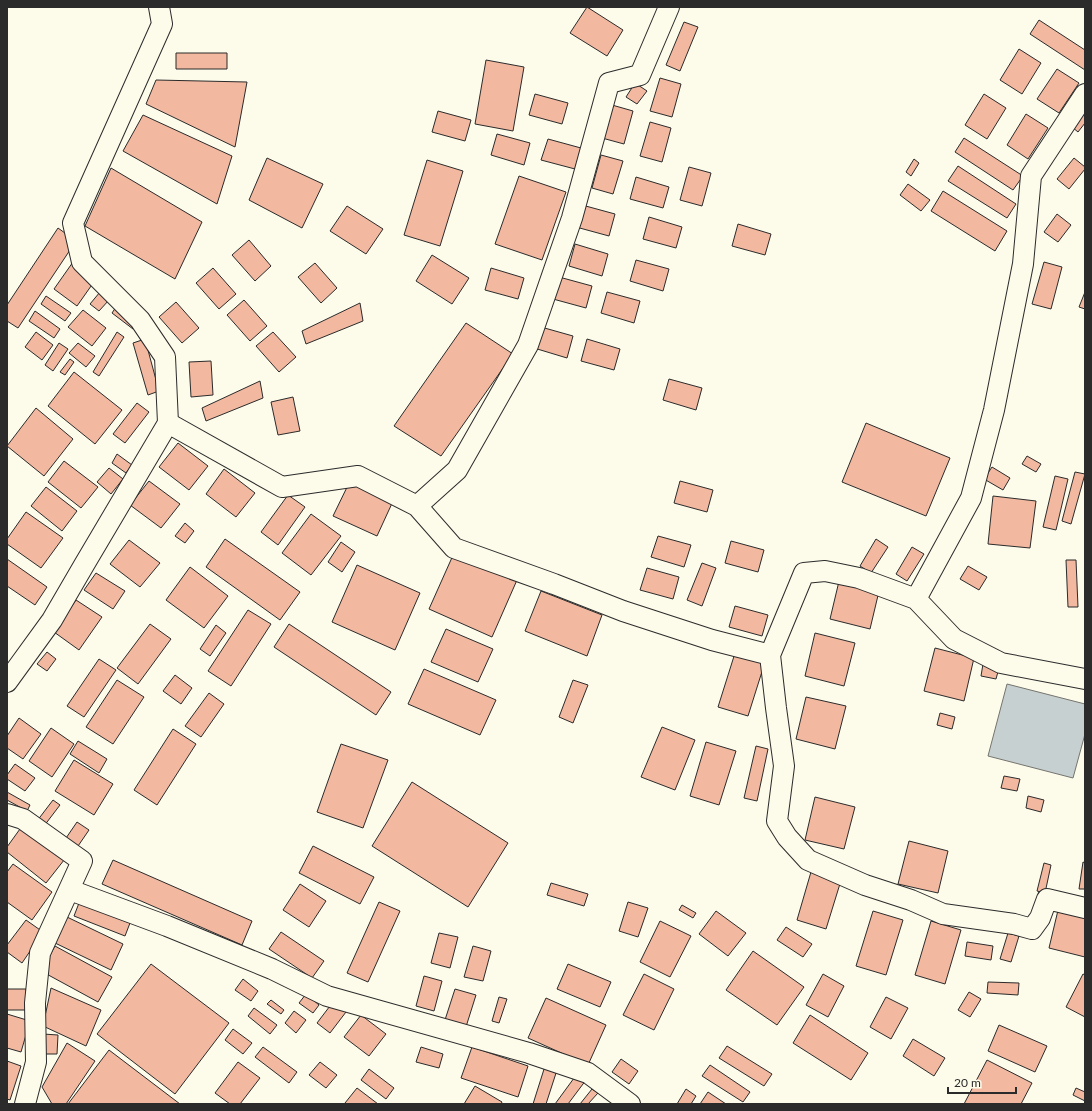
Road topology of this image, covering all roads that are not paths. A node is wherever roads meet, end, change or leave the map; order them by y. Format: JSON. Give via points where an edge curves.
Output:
{"nodes":[{"id":1,"x":159,"y":7,"type":"edge"},
{"id":2,"x":669,"y":7,"type":"edge"},
{"id":3,"x":1085,"y":94,"type":"edge"},
{"id":4,"x":168,"y":423,"type":"junction"},
{"id":5,"x":417,"y":506,"type":"junction"},
{"id":6,"x":916,"y":599,"type":"junction"},
{"id":7,"x":770,"y":655,"type":"junction"},
{"id":8,"x":1085,"y":679,"type":"edge"},
{"id":9,"x":7,"y":682,"type":"edge"},
{"id":10,"x":7,"y":814,"type":"edge"},
{"id":11,"x":70,"y":890,"type":"junction"},
{"id":12,"x":1085,"y":908,"type":"edge"},
{"id":13,"x":25,"y":1104,"type":"edge"},
{"id":14,"x":630,"y":1104,"type":"edge"}],
"edges":[{"from":1,"to":4,"type":"street","via":[[162,24],[73,223],[82,262],[140,320],[165,357]]},
{"from":2,"to":5,"type":"street","via":[[640,75],[609,83],[572,218],[528,345],[458,470]]},
{"from":3,"to":6,"type":"street","via":[[1031,176],[1023,264],[994,410],[971,498]]},
{"from":4,"to":5,"type":"street","via":[[282,487],[358,476]]},
{"from":4,"to":9,"type":"street","via":[[52,620]]},
{"from":5,"to":7,"type":"street","via":[[454,548],[623,611],[712,640]]},
{"from":6,"to":7,"type":"street","via":[[858,578],[824,572],[804,573]]},
{"from":6,"to":8,"type":"street","via":[[954,639],[1001,663]]},
{"from":7,"to":12,"type":"street","via":[[784,766],[777,821],[786,836],[808,860],[865,885],[943,914],[1032,929],[1040,918],[1047,899]]},
{"from":10,"to":11,"type":"street","via":[[23,819],[82,861]]},
{"from":11,"to":13,"type":"street","via":[[40,953],[35,1003],[36,1062]]},
{"from":11,"to":14,"type":"street","via":[[272,969],[327,996],[529,1053],[588,1073]]}]}
